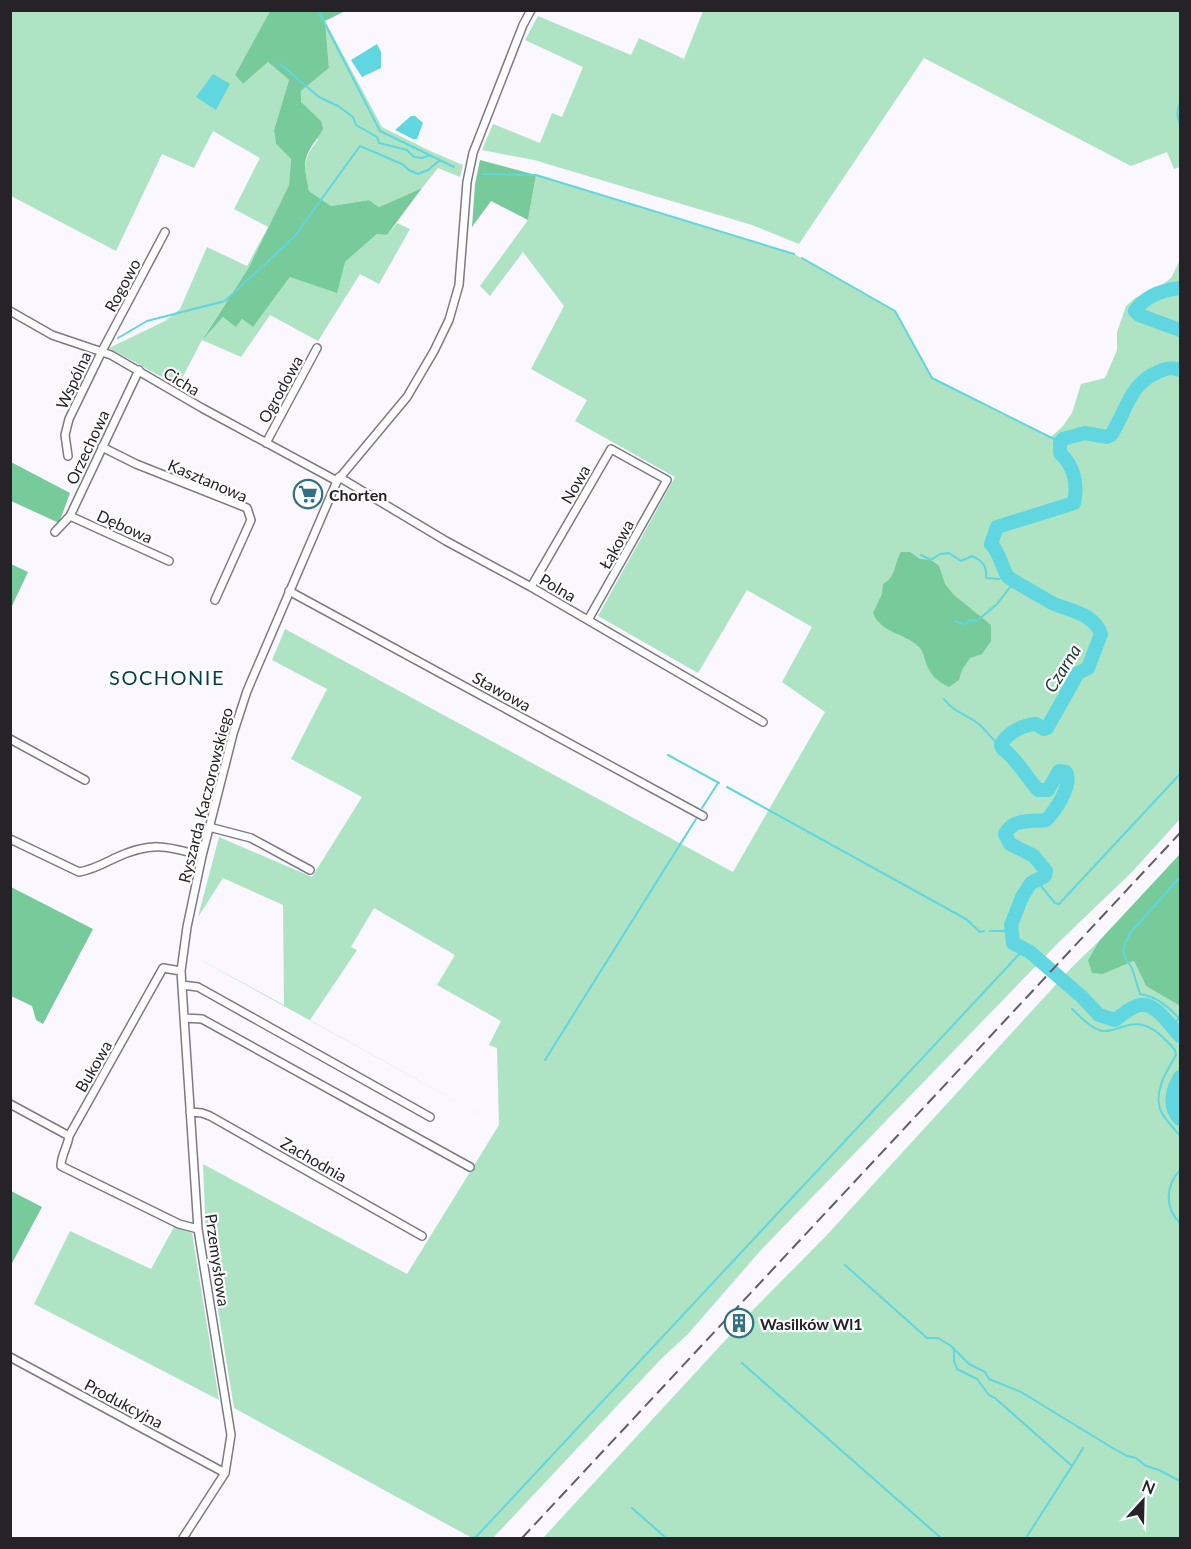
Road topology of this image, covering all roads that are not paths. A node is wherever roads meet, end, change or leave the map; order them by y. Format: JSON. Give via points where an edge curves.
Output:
{"nodes":[{"id":1,"x":531,"y":10,"type":"edge"},
{"id":2,"x":165,"y":232,"type":"dead end"},
{"id":3,"x":10,"y":311,"type":"edge"},
{"id":4,"x":318,"y":348,"type":"dead end"},
{"id":5,"x":102,"y":351,"type":"junction"},
{"id":6,"x":139,"y":370,"type":"junction"},
{"id":7,"x":266,"y":443,"type":"junction"},
{"id":8,"x":102,"y":447,"type":"junction"},
{"id":9,"x":68,"y":456,"type":"dead end"},
{"id":10,"x":338,"y":479,"type":"junction"},
{"id":11,"x":666,"y":480,"type":"joint"},
{"id":12,"x":70,"y":516,"type":"junction"},
{"id":13,"x":55,"y":532,"type":"dead end"},
{"id":14,"x":169,"y":561,"type":"dead end"},
{"id":15,"x":531,"y":587,"type":"junction"},
{"id":16,"x":289,"y":591,"type":"junction"},
{"id":17,"x":215,"y":600,"type":"dead end"},
{"id":18,"x":588,"y":620,"type":"junction"},
{"id":19,"x":763,"y":722,"type":"dead end"},
{"id":20,"x":10,"y":740,"type":"edge"},
{"id":21,"x":85,"y":780,"type":"dead end"},
{"id":22,"x":703,"y":816,"type":"dead end"},
{"id":23,"x":209,"y":827,"type":"junction"},
{"id":24,"x":10,"y":839,"type":"edge"},
{"id":25,"x":202,"y":856,"type":"junction"},
{"id":26,"x":310,"y":870,"type":"dead end"},
{"id":27,"x":181,"y":970,"type":"junction"},
{"id":28,"x":182,"y":985,"type":"junction"},
{"id":29,"x":184,"y":1018,"type":"junction"},
{"id":30,"x":10,"y":1104,"type":"edge"},
{"id":31,"x":190,"y":1112,"type":"junction"},
{"id":32,"x":430,"y":1117,"type":"dead end"},
{"id":33,"x":69,"y":1136,"type":"junction"},
{"id":34,"x":470,"y":1167,"type":"dead end"},
{"id":35,"x":198,"y":1229,"type":"junction"},
{"id":36,"x":422,"y":1236,"type":"dead end"},
{"id":37,"x":10,"y":1357,"type":"edge"},
{"id":38,"x":225,"y":1473,"type":"junction"},
{"id":39,"x":183,"y":1539,"type":"edge"}],
"edges":[{"from":1,"to":10,"type":"street","name":"Ryszarda Kaczorowskiego","via":[[473,153],[466,182],[459,285],[449,320],[407,398]]},
{"from":2,"to":5,"type":"street","name":"Rogowo"},
{"from":3,"to":5,"type":"street","name":"Cicha","via":[[52,335]]},
{"from":4,"to":7,"type":"street","name":"Ogrodowa"},
{"from":5,"to":6,"type":"street","name":"Cicha"},
{"from":5,"to":9,"type":"street","name":"Wspólna","via":[[69,419],[65,435]]},
{"from":6,"to":7,"type":"street","name":"Cicha"},
{"from":6,"to":8,"type":"street","name":"Orzechowa"},
{"from":7,"to":10,"type":"street","name":"Cicha"},
{"from":8,"to":12,"type":"street","name":"Orzechowa"},
{"from":8,"to":17,"type":"street","name":"Kasztanowa","via":[[248,508],[251,520]]},
{"from":10,"to":15,"type":"street","name":"Polna"},
{"from":10,"to":16,"type":"street","name":"Ryszarda Kaczorowskiego"},
{"from":11,"to":15,"type":"street","name":"Nowa","via":[[611,449]]},
{"from":11,"to":18,"type":"street","name":"Łąkowa"},
{"from":12,"to":13,"type":"street","name":"Orzechowa"},
{"from":12,"to":14,"type":"street","name":"Dębowa"},
{"from":15,"to":18,"type":"street","name":"Polna"},
{"from":16,"to":22,"type":"street","name":"Stawowa"},
{"from":16,"to":23,"type":"street","name":"Ryszarda Kaczorowskiego","via":[[244,699]]},
{"from":18,"to":19,"type":"street","name":"Polna"},
{"from":20,"to":21,"type":"street"},
{"from":23,"to":25,"type":"street","name":"Ryszarda Kaczorowskiego"},
{"from":23,"to":26,"type":"street","via":[[251,838]]},
{"from":24,"to":25,"type":"street","via":[[79,872],[144,847],[175,848]]},
{"from":25,"to":27,"type":"street","name":"Ryszarda Kaczorowskiego"},
{"from":27,"to":28,"type":"street","name":"Przemysłowa"},
{"from":27,"to":33,"type":"street","name":"Bukowa","via":[[163,968]]},
{"from":28,"to":29,"type":"street","name":"Przemysłowa"},
{"from":28,"to":32,"type":"street","via":[[198,987]]},
{"from":29,"to":31,"type":"street","name":"Przemysłowa"},
{"from":29,"to":34,"type":"street","via":[[202,1019]]},
{"from":30,"to":33,"type":"street"},
{"from":31,"to":35,"type":"street","name":"Przemysłowa"},
{"from":31,"to":36,"type":"street","name":"Zachodnia","via":[[210,1116]]},
{"from":33,"to":35,"type":"street","via":[[61,1166],[179,1224]]},
{"from":35,"to":38,"type":"street","name":"Przemysłowa","via":[[231,1435]]},
{"from":37,"to":38,"type":"street","name":"Produkcyjna"},
{"from":38,"to":39,"type":"street","name":"Przemysłowa"}]}
